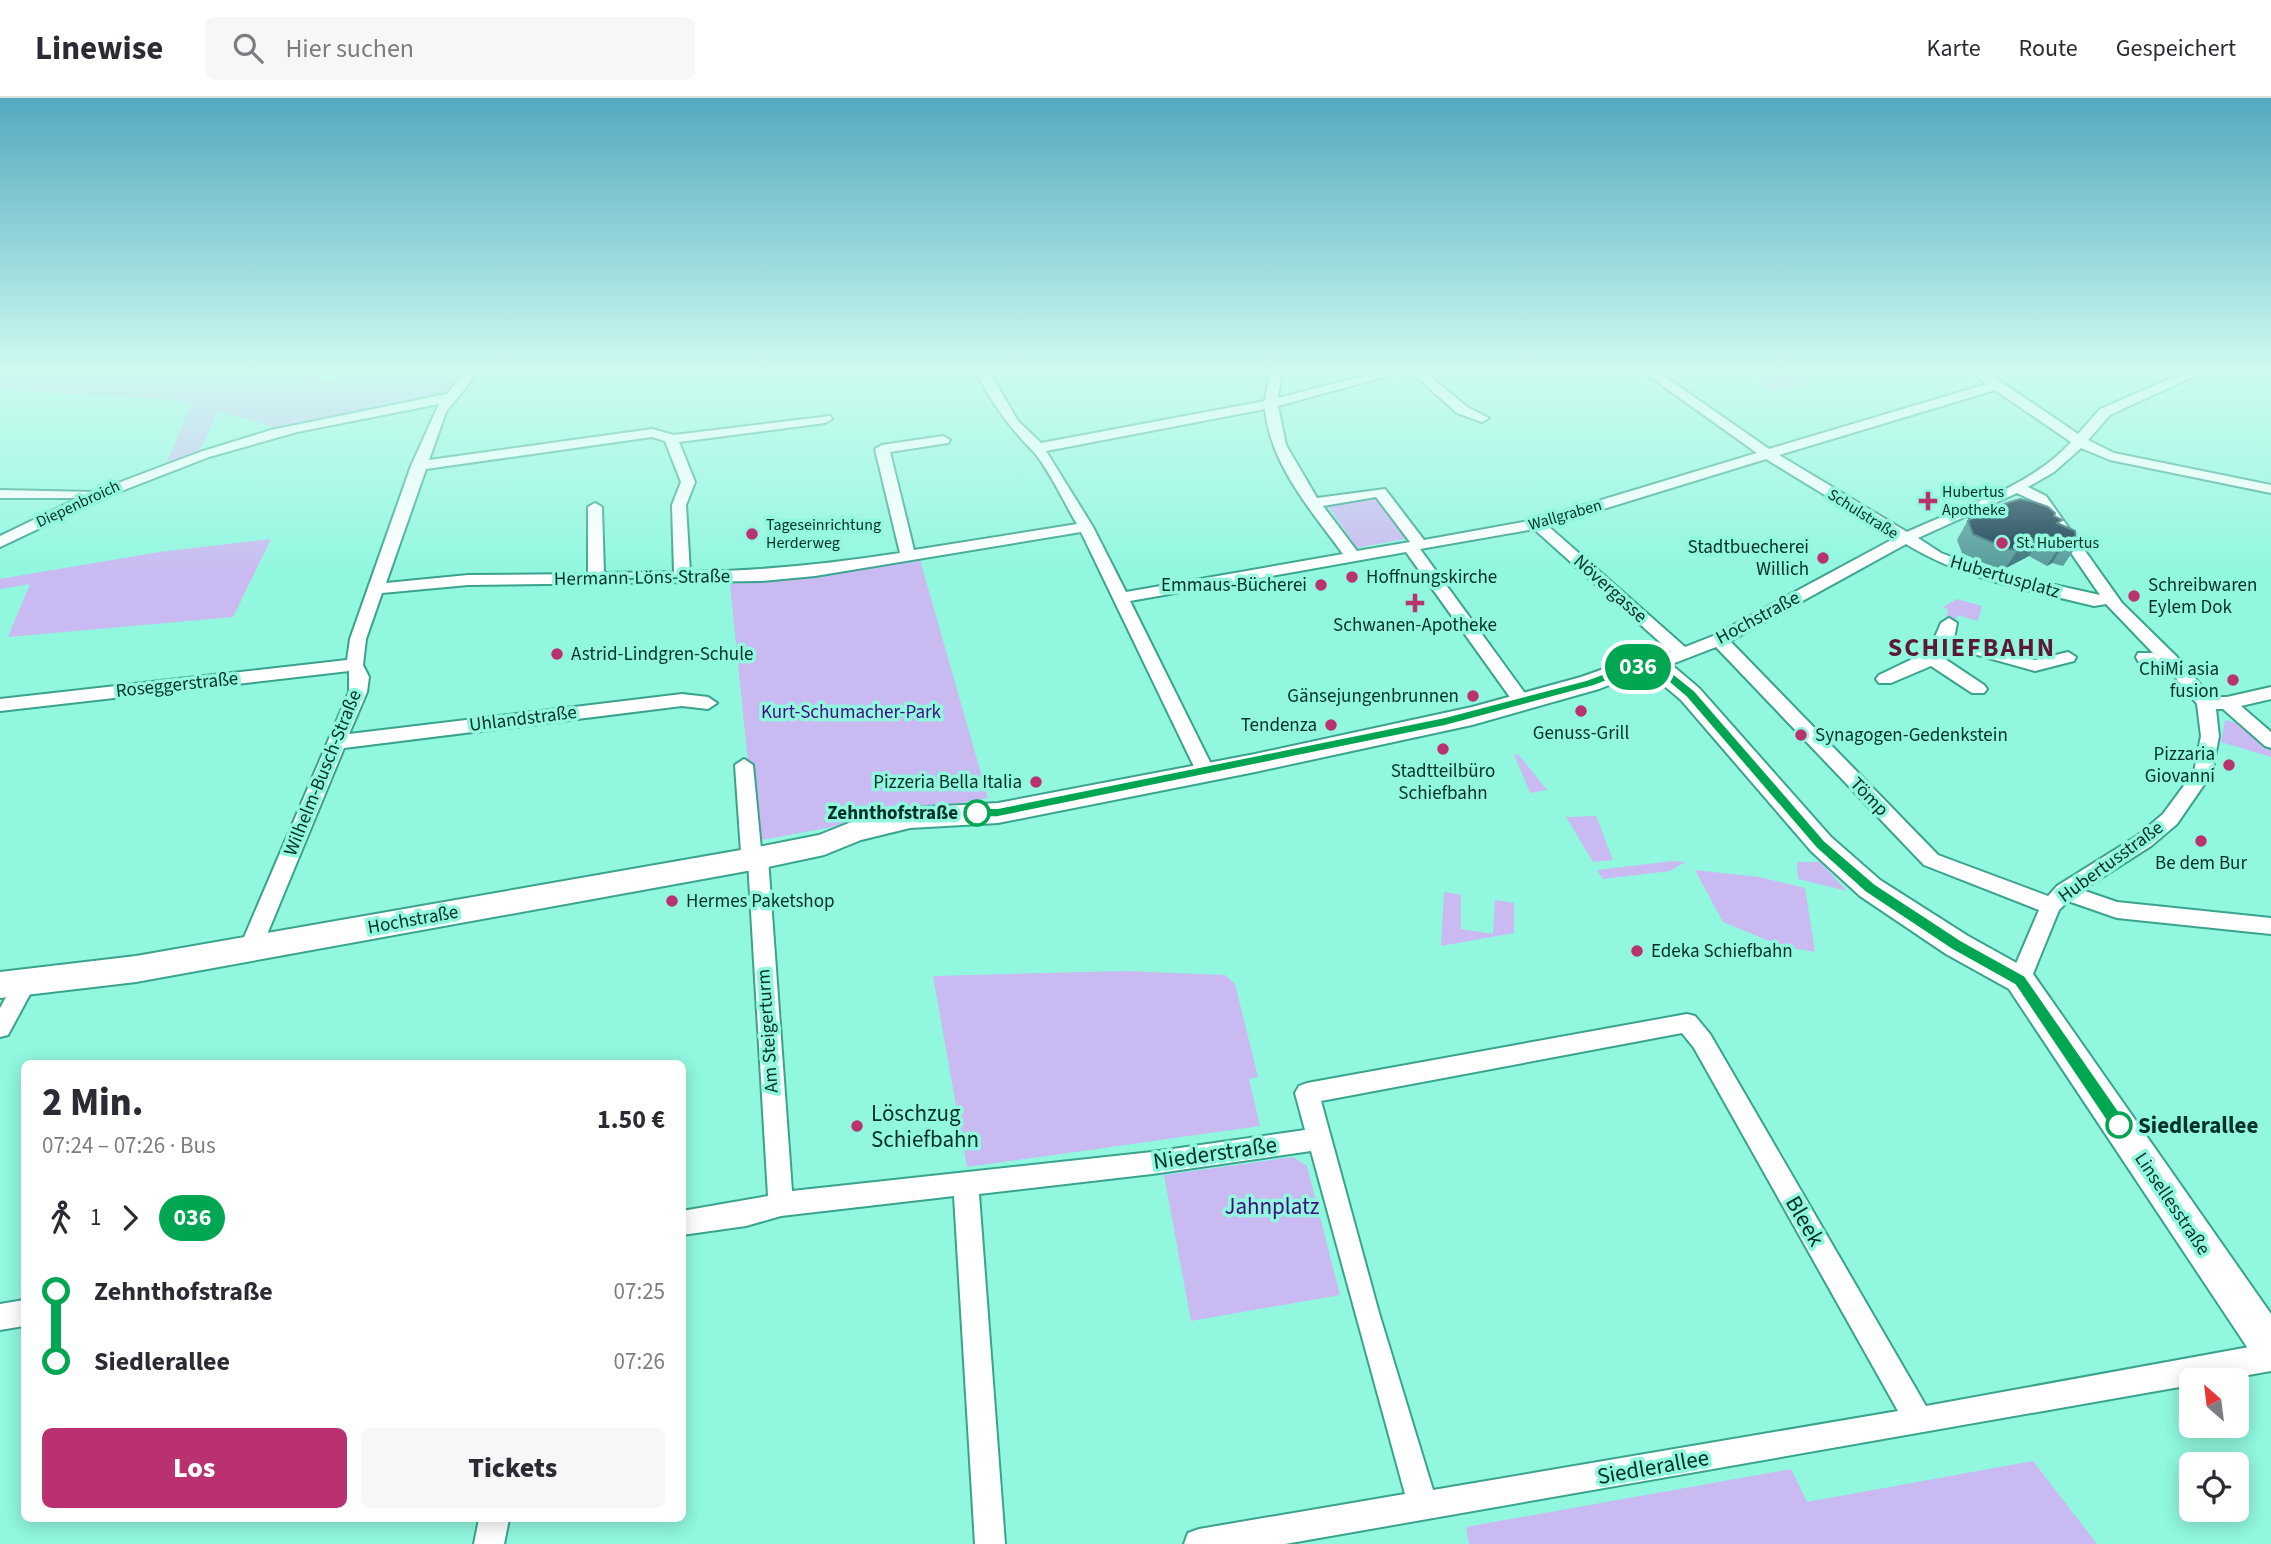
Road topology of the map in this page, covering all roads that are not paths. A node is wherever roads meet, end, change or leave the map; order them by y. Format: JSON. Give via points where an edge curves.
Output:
{"nodes":[{"id":1,"x":259,"y":438,"type":"edge"},
{"id":2,"x":429,"y":438,"type":"edge"},
{"id":3,"x":613,"y":438,"type":"edge"},
{"id":4,"x":675,"y":438,"type":"edge"},
{"id":5,"x":911,"y":438,"type":"edge"},
{"id":6,"x":929,"y":438,"type":"edge"},
{"id":7,"x":1026,"y":438,"type":"edge"},
{"id":8,"x":1088,"y":438,"type":"edge"},
{"id":9,"x":1278,"y":438,"type":"edge"},
{"id":10,"x":1745,"y":438,"type":"edge"},
{"id":11,"x":1819,"y":438,"type":"edge"},
{"id":12,"x":2074,"y":438,"type":"edge"},
{"id":13,"x":2080,"y":438,"type":"edge"},
{"id":14,"x":671,"y":439,"type":"joint"},
{"id":15,"x":943,"y":440,"type":"dead end"},
{"id":16,"x":2078,"y":441,"type":"junction"},
{"id":17,"x":1038,"y":448,"type":"junction"},
{"id":18,"x":1767,"y":454,"type":"junction"},
{"id":19,"x":418,"y":466,"type":"junction"},
{"id":20,"x":2017,"y":487,"type":"junction"},
{"id":21,"x":2271,"y":489,"type":"edge"},
{"id":22,"x":0,"y":494,"type":"edge"},
{"id":23,"x":96,"y":494,"type":"junction"},
{"id":24,"x":1314,"y":501,"type":"junction"},
{"id":25,"x":595,"y":507,"type":"dead end"},
{"id":26,"x":1537,"y":524,"type":"junction"},
{"id":27,"x":1086,"y":527,"type":"junction"},
{"id":28,"x":1904,"y":539,"type":"junction"},
{"id":29,"x":0,"y":542,"type":"edge"},
{"id":30,"x":1415,"y":546,"type":"junction"},
{"id":31,"x":908,"y":556,"type":"junction"},
{"id":32,"x":1353,"y":556,"type":"junction"},
{"id":33,"x":596,"y":579,"type":"junction"},
{"id":34,"x":682,"y":579,"type":"junction"},
{"id":35,"x":375,"y":590,"type":"junction"},
{"id":36,"x":1121,"y":598,"type":"junction"},
{"id":37,"x":2110,"y":598,"type":"junction"},
{"id":38,"x":1948,"y":632,"type":"joint"},
{"id":39,"x":1719,"y":640,"type":"junction"},
{"id":40,"x":1683,"y":654,"type":"junction"},
{"id":41,"x":2068,"y":657,"type":"dead end"},
{"id":42,"x":2144,"y":657,"type":"dead end"},
{"id":43,"x":1931,"y":658,"type":"junction"},
{"id":44,"x":2171,"y":661,"type":"junction"},
{"id":45,"x":355,"y":665,"type":"junction"},
{"id":46,"x":1648,"y":667,"type":"junction"},
{"id":47,"x":1885,"y":679,"type":"dead end"},
{"id":48,"x":1978,"y":690,"type":"dead end"},
{"id":49,"x":2271,"y":693,"type":"edge"},
{"id":50,"x":708,"y":703,"type":"dead end"},
{"id":51,"x":1523,"y":703,"type":"junction"},
{"id":52,"x":2206,"y":703,"type":"junction"},
{"id":53,"x":2227,"y":703,"type":"junction"},
{"id":54,"x":0,"y":705,"type":"edge"},
{"id":55,"x":338,"y":742,"type":"junction"},
{"id":56,"x":2271,"y":742,"type":"edge"},
{"id":57,"x":744,"y":765,"type":"dead end"},
{"id":58,"x":1206,"y":772,"type":"junction"},
{"id":59,"x":758,"y":858,"type":"junction"},
{"id":60,"x":2058,"y":899,"type":"junction"},
{"id":61,"x":2271,"y":926,"type":"edge"},
{"id":62,"x":250,"y":949,"type":"junction"},
{"id":63,"x":2020,"y":980,"type":"junction"},
{"id":64,"x":12,"y":985,"type":"edge"},
{"id":65,"x":0,"y":1028,"type":"edge"},
{"id":66,"x":1318,"y":1139,"type":"junction"},
{"id":67,"x":966,"y":1184,"type":"junction"},
{"id":68,"x":782,"y":1204,"type":"junction"},
{"id":69,"x":686,"y":1222,"type":"edge"},
{"id":70,"x":21,"y":1314,"type":"edge"},
{"id":71,"x":0,"y":1317,"type":"edge"},
{"id":72,"x":2271,"y":1348,"type":"edge"},
{"id":73,"x":2271,"y":1357,"type":"edge"},
{"id":74,"x":1919,"y":1421,"type":"junction"},
{"id":75,"x":1423,"y":1506,"type":"junction"},
{"id":76,"x":493,"y":1522,"type":"edge"},
{"id":77,"x":489,"y":1544,"type":"edge"},
{"id":78,"x":990,"y":1544,"type":"edge"},
{"id":79,"x":1199,"y":1544,"type":"edge"}],
"edges":[{"from":1,"to":23,"type":"street","name":"Diepenbroich"},
{"from":2,"to":19,"type":"street","name":"Wilhelm-Busch-Straße"},
{"from":3,"to":19,"type":"street"},
{"from":4,"to":14,"type":"street"},
{"from":5,"to":31,"type":"street","via":[[882,449]]},
{"from":6,"to":15,"type":"street"},
{"from":7,"to":17,"type":"street"},
{"from":8,"to":17,"type":"street"},
{"from":9,"to":24,"type":"street"},
{"from":10,"to":18,"type":"street","name":"Schulstraße"},
{"from":11,"to":18,"type":"street","name":"Wallgraben"},
{"from":12,"to":16,"type":"street"},
{"from":13,"to":16,"type":"street","name":"Hochstraße"},
{"from":14,"to":34,"type":"street","via":[[688,482],[678,505]]},
{"from":16,"to":20,"type":"street","name":"Hochstraße","via":[[2049,469]]},
{"from":16,"to":21,"type":"street","via":[[2110,456]]},
{"from":17,"to":27,"type":"street"},
{"from":18,"to":26,"type":"street","name":"Wallgraben"},
{"from":18,"to":28,"type":"street","name":"Schulstraße"},
{"from":19,"to":35,"type":"street","name":"Wilhelm-Busch-Straße"},
{"from":20,"to":28,"type":"street","name":"Hochstraße"},
{"from":20,"to":37,"type":"street","via":[[2041,499]]},
{"from":22,"to":23,"type":"street"},
{"from":23,"to":29,"type":"street","name":"Diepenbroich"},
{"from":24,"to":30,"type":"street","via":[[1380,492]]},
{"from":24,"to":32,"type":"street"},
{"from":25,"to":33,"type":"street"},
{"from":26,"to":30,"type":"street","name":"Wallgraben"},
{"from":26,"to":40,"type":"street","name":"Növergasse"},
{"from":27,"to":31,"type":"street","name":"Hermann-Löns-Straße"},
{"from":27,"to":36,"type":"street"},
{"from":28,"to":37,"type":"street","name":"Hubertusplatz","via":[[1980,573],[2094,601]]},
{"from":28,"to":39,"type":"street","name":"Hochstraße"},
{"from":30,"to":32,"type":"street","name":"Wallgraben"},
{"from":30,"to":51,"type":"street"},
{"from":31,"to":34,"type":"street","name":"Hermann-Löns-Straße","via":[[761,576]]},
{"from":32,"to":36,"type":"street","name":"Wallgraben"},
{"from":33,"to":34,"type":"street","name":"Hermann-Löns-Straße"},
{"from":33,"to":35,"type":"street","name":"Hermann-Löns-Straße","via":[[468,580]]},
{"from":35,"to":45,"type":"street","name":"Wilhelm-Busch-Straße","via":[[358,639]]},
{"from":36,"to":58,"type":"street"},
{"from":37,"to":44,"type":"street"},
{"from":38,"to":41,"type":"street","via":[[2035,666]]},
{"from":38,"to":43,"type":"street","via":[[1939,655]]},
{"from":39,"to":40,"type":"street","name":"Hochstraße"},
{"from":39,"to":60,"type":"street","name":"Tömp","via":[[1931,860]]},
{"from":40,"to":46,"type":"street","name":"Hochstraße"},
{"from":42,"to":44,"type":"street"},
{"from":43,"to":47,"type":"street"},
{"from":43,"to":48,"type":"street"},
{"from":44,"to":52,"type":"street"},
{"from":45,"to":54,"type":"street","name":"Roseggerstraße"},
{"from":45,"to":55,"type":"street","name":"Wilhelm-Busch-Straße","via":[[360,677],[358,692]]},
{"from":46,"to":51,"type":"street","name":"Hochstraße","via":[[1632,667]]},
{"from":46,"to":63,"type":"street","name":"Linsellesstraße","via":[[1664,673],[1690,694],[1821,844],[1870,888],[1956,945]]},
{"from":49,"to":53,"type":"street"},
{"from":50,"to":55,"type":"street","name":"Uhlandstraße","via":[[682,699]]},
{"from":51,"to":58,"type":"street","name":"Hochstraße"},
{"from":52,"to":53,"type":"street"},
{"from":52,"to":60,"type":"street","name":"Hubertusstraße","via":[[2210,736],[2203,773],[2170,819]]},
{"from":53,"to":56,"type":"street"},
{"from":55,"to":62,"type":"street","name":"Wilhelm-Busch-Straße"},
{"from":57,"to":59,"type":"street","name":"Am Steigerturm","via":[[751,852]]},
{"from":58,"to":59,"type":"street","name":"Hochstraße","via":[[998,813],[911,818]]},
{"from":59,"to":62,"type":"street","name":"Hochstraße"},
{"from":59,"to":68,"type":"street","name":"Am Steigerturm"},
{"from":60,"to":61,"type":"street","name":"Tömp"},
{"from":60,"to":63,"type":"street","name":"Hubertusstraße"},
{"from":62,"to":64,"type":"street","name":"Hochstraße"},
{"from":63,"to":72,"type":"street","name":"Linsellesstraße"},
{"from":64,"to":65,"type":"street"},
{"from":66,"to":67,"type":"street","name":"Niederstraße"},
{"from":66,"to":74,"type":"street","name":"Bleek","via":[[1307,1093],[1687,1023],[1702,1041]]},
{"from":66,"to":75,"type":"street"},
{"from":67,"to":68,"type":"street","name":"Niederstraße"},
{"from":67,"to":78,"type":"street"},
{"from":68,"to":69,"type":"street","name":"Niederstraße"},
{"from":70,"to":71,"type":"street"},
{"from":73,"to":74,"type":"street","name":"Siedlerallee"},
{"from":74,"to":75,"type":"street","name":"Siedlerallee"},
{"from":75,"to":79,"type":"street","name":"Siedlerallee"},
{"from":76,"to":77,"type":"street"}]}
